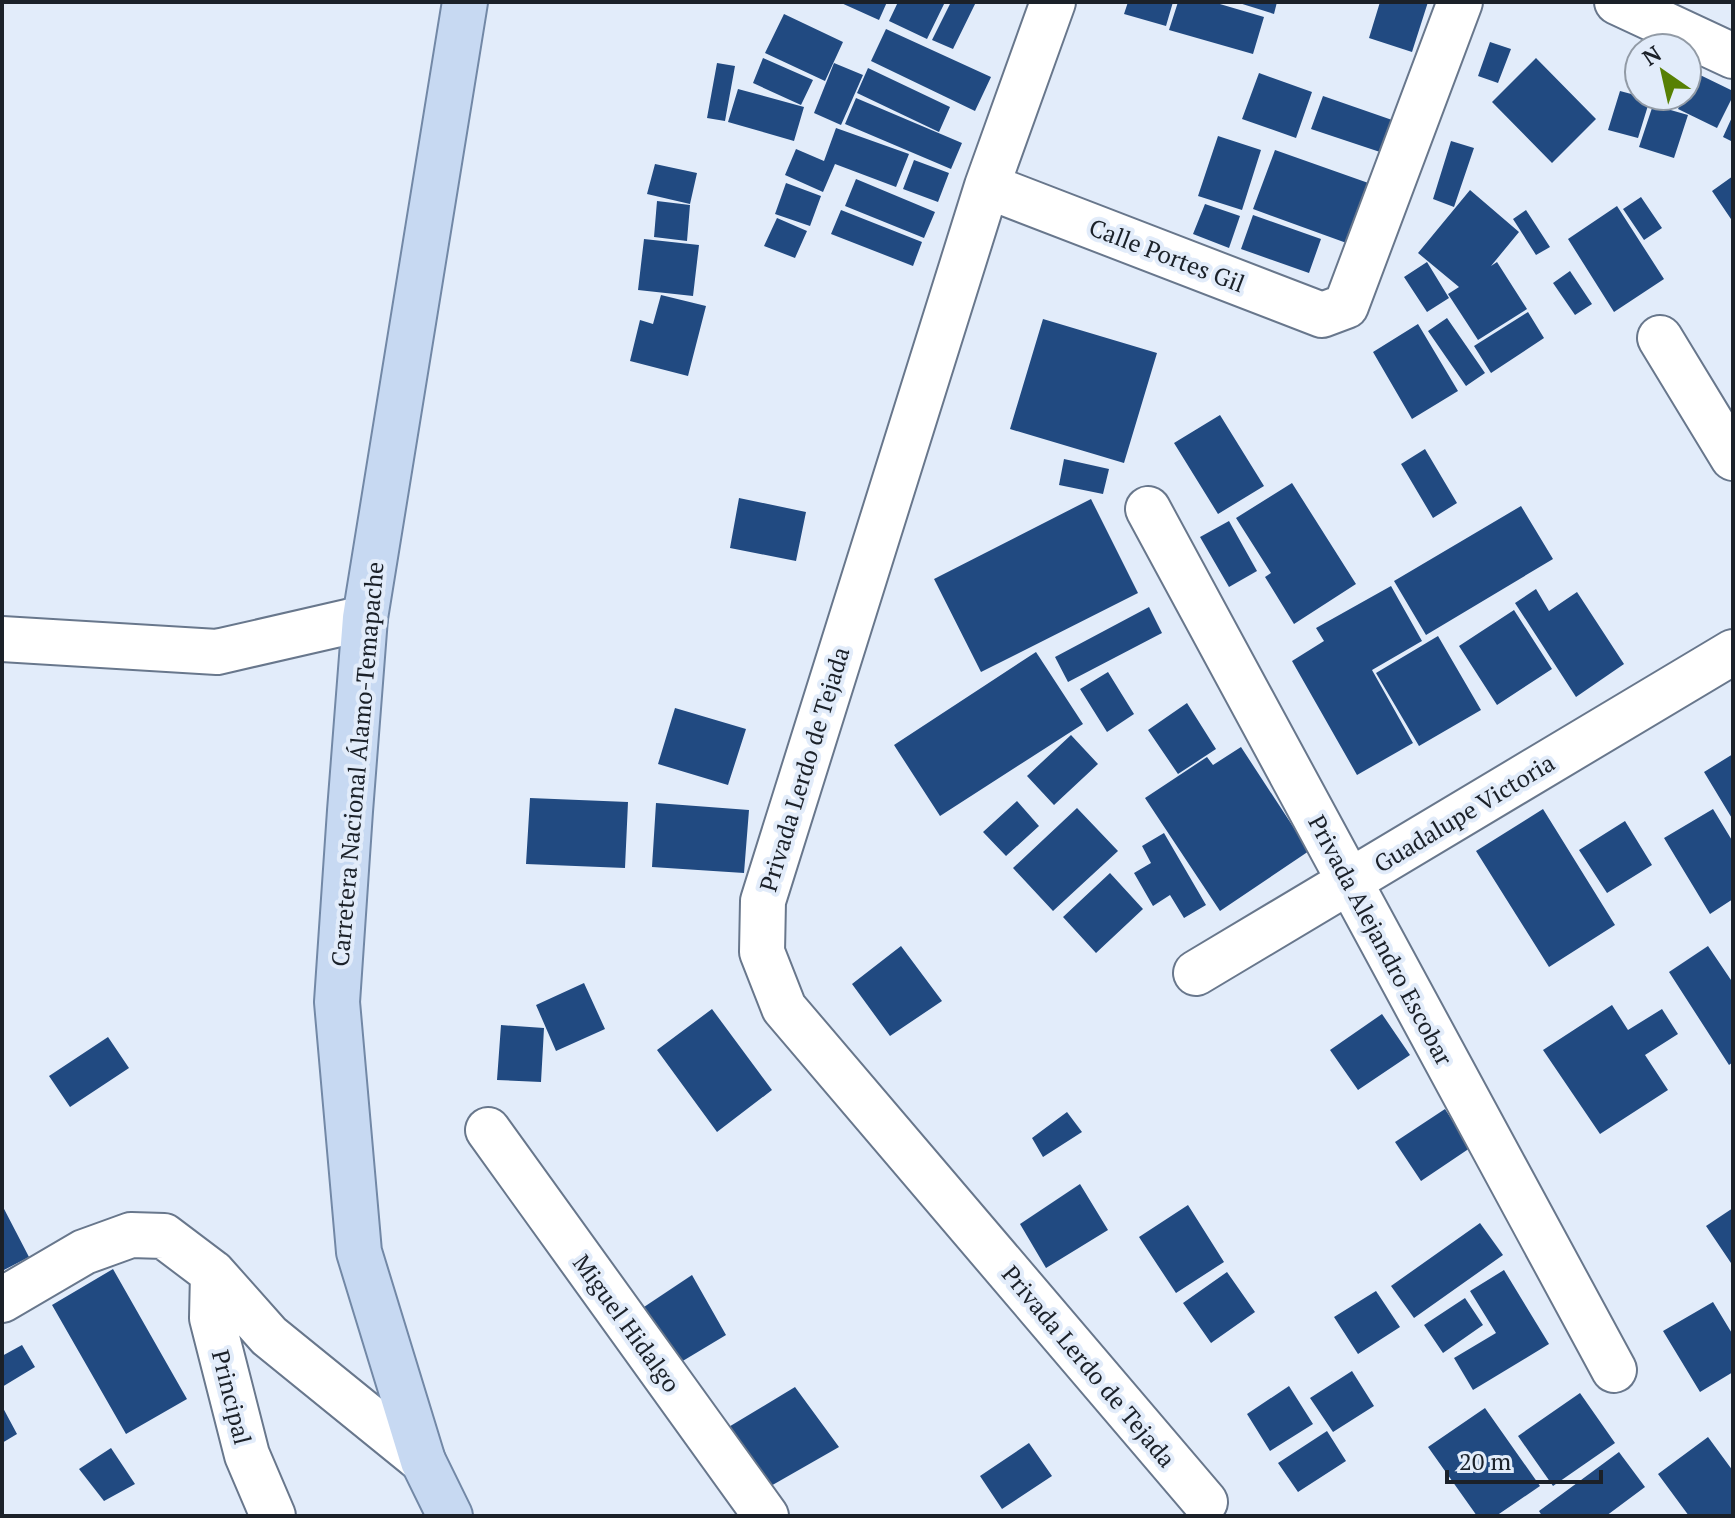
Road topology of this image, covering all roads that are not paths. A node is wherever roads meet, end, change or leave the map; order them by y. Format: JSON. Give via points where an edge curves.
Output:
{"nodes":[{"id":1,"x":465,"y":2,"type":"edge"},
{"id":2,"x":1053,"y":2,"type":"edge"},
{"id":3,"x":1460,"y":2,"type":"edge"},
{"id":4,"x":1617,"y":2,"type":"edge"},
{"id":5,"x":1733,"y":56,"type":"edge"},
{"id":6,"x":987,"y":186,"type":"junction"},
{"id":7,"x":1660,"y":338,"type":"dead end"},
{"id":8,"x":1733,"y":458,"type":"edge"},
{"id":9,"x":1148,"y":509,"type":"dead end"},
{"id":10,"x":365,"y":618,"type":"junction"},
{"id":11,"x":2,"y":639,"type":"edge"},
{"id":12,"x":1733,"y":652,"type":"edge"},
{"id":13,"x":1348,"y":881,"type":"junction"},
{"id":14,"x":1196,"y":973,"type":"dead end"},
{"id":15,"x":488,"y":1130,"type":"dead end"},
{"id":16,"x":213,"y":1273,"type":"junction"},
{"id":17,"x":2,"y":1300,"type":"edge"},
{"id":18,"x":1614,"y":1370,"type":"dead end"},
{"id":19,"x":423,"y":1461,"type":"junction"},
{"id":20,"x":1205,"y":1502,"type":"dead end"},
{"id":21,"x":273,"y":1516,"type":"edge"},
{"id":22,"x":450,"y":1516,"type":"edge"},
{"id":23,"x":766,"y":1516,"type":"edge"}],
"edges":[{"from":1,"to":10,"type":"main road","name":"Carretera Nacional Álamo-Temapache"},
{"from":2,"to":6,"type":"street","name":"Privada Lerdo de Tejada"},
{"from":3,"to":6,"type":"street","name":"Calle Portes Gil","via":[[1346,306],[1322,315]]},
{"from":4,"to":5,"type":"street"},
{"from":6,"to":20,"type":"street","name":"Privada Lerdo de Tejada","via":[[763,901],[762,952],[784,1008]]},
{"from":7,"to":8,"type":"street"},
{"from":9,"to":13,"type":"street","name":"Privada Alejandro Escobar"},
{"from":10,"to":11,"type":"street","via":[[217,652]]},
{"from":10,"to":19,"type":"main road","name":"Carretera Nacional Álamo-Temapache","via":[[337,1002],[359,1252]]},
{"from":12,"to":13,"type":"street","name":"Guadalupe Victoria"},
{"from":13,"to":14,"type":"street","name":"Guadalupe Victoria"},
{"from":13,"to":18,"type":"street","name":"Privada Alejandro Escobar"},
{"from":15,"to":23,"type":"street","name":"Miguel Hidalgo"},
{"from":16,"to":17,"type":"street","via":[[164,1236],[131,1235],[84,1252]]},
{"from":16,"to":19,"type":"street","via":[[269,1336]]},
{"from":16,"to":21,"type":"street","name":"Principal","via":[[212,1318],[247,1455]]},
{"from":19,"to":22,"type":"main road","name":"Carretera Nacional Álamo-Temapache"}]}
